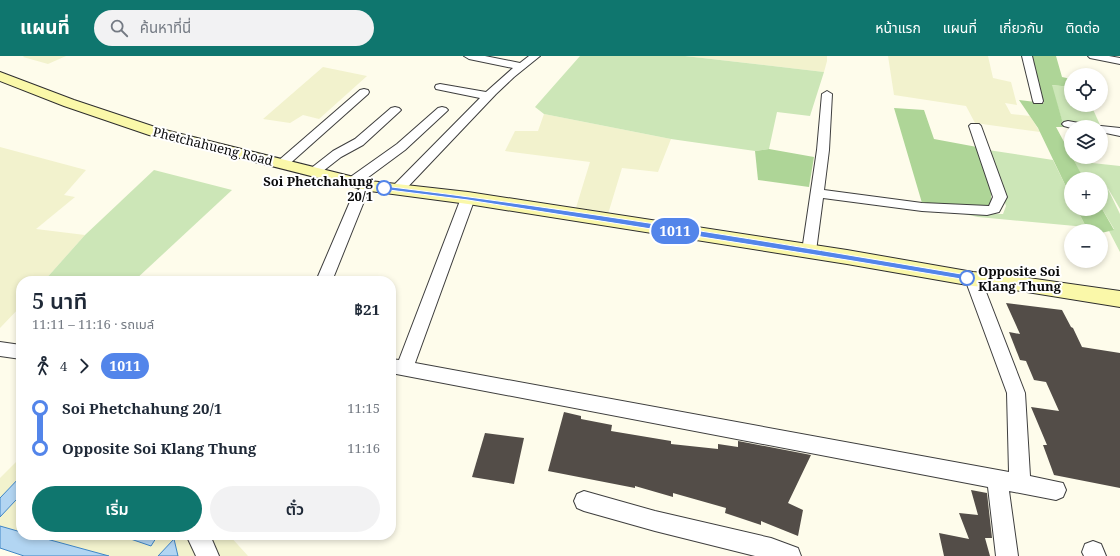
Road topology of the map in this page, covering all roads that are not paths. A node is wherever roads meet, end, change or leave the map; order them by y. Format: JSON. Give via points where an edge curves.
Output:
{"nodes":[{"id":1,"x":469,"y":56,"type":"edge"},
{"id":2,"x":535,"y":56,"type":"edge"},
{"id":3,"x":1027,"y":56,"type":"edge"},
{"id":4,"x":1093,"y":56,"type":"edge"},
{"id":5,"x":1120,"y":61,"type":"edge"},
{"id":6,"x":521,"y":66,"type":"junction"},
{"id":7,"x":0,"y":76,"type":"edge"},
{"id":8,"x":440,"y":87,"type":"dead end"},
{"id":9,"x":364,"y":92,"type":"dead end"},
{"id":10,"x":827,"y":94,"type":"dead end"},
{"id":11,"x":488,"y":96,"type":"junction"},
{"id":12,"x":1038,"y":101,"type":"dead end"},
{"id":13,"x":395,"y":110,"type":"dead end"},
{"id":14,"x":442,"y":110,"type":"dead end"},
{"id":15,"x":975,"y":126,"type":"dead end"},
{"id":16,"x":1108,"y":130,"type":"edge"},
{"id":17,"x":1120,"y":132,"type":"edge"},
{"id":18,"x":282,"y":164,"type":"junction"},
{"id":19,"x":314,"y":172,"type":"junction"},
{"id":20,"x":362,"y":184,"type":"junction"},
{"id":21,"x":397,"y":190,"type":"junction"},
{"id":22,"x":817,"y":193,"type":"junction"},
{"id":23,"x":468,"y":198,"type":"junction"},
{"id":24,"x":809,"y":252,"type":"junction"},
{"id":25,"x":326,"y":276,"type":"edge"},
{"id":26,"x":973,"y":279,"type":"junction"},
{"id":27,"x":1120,"y":299,"type":"edge"},
{"id":28,"x":0,"y":349,"type":"edge"},
{"id":29,"x":16,"y":351,"type":"edge"},
{"id":30,"x":398,"y":367,"type":"edge"},
{"id":31,"x":996,"y":479,"type":"junction"},
{"id":32,"x":1020,"y":484,"type":"junction"},
{"id":33,"x":1056,"y":490,"type":"dead end"},
{"id":34,"x":584,"y":501,"type":"dead end"},
{"id":35,"x":200,"y":540,"type":"edge"},
{"id":36,"x":208,"y":556,"type":"edge"},
{"id":37,"x":790,"y":556,"type":"edge"},
{"id":38,"x":1007,"y":556,"type":"edge"}],
"edges":[{"from":1,"to":6,"type":"street"},
{"from":2,"to":6,"type":"street"},
{"from":3,"to":12,"type":"street"},
{"from":4,"to":5,"type":"street"},
{"from":6,"to":11,"type":"street"},
{"from":7,"to":18,"type":"main road","name":"Phetchahueng Road","via":[[155,132]]},
{"from":8,"to":11,"type":"street"},
{"from":9,"to":18,"type":"street"},
{"from":10,"to":22,"type":"street"},
{"from":11,"to":21,"type":"street"},
{"from":13,"to":19,"type":"street","via":[[360,142],[337,154]]},
{"from":14,"to":20,"type":"street"},
{"from":15,"to":22,"type":"street","via":[[1000,197],[994,209],[987,211],[922,207]]},
{"from":16,"to":17,"type":"street"},
{"from":18,"to":19,"type":"main road","name":"Phetchahueng Road"},
{"from":19,"to":20,"type":"main road","name":"Phetchahueng Road"},
{"from":20,"to":21,"type":"main road","name":"Phetchahueng Road"},
{"from":20,"to":25,"type":"street"},
{"from":21,"to":23,"type":"main road","name":"Phetchahueng Road"},
{"from":22,"to":24,"type":"street"},
{"from":23,"to":24,"type":"main road","name":"Phetchahueng Road"},
{"from":23,"to":30,"type":"street"},
{"from":24,"to":26,"type":"main road","name":"Phetchahueng Road"},
{"from":26,"to":27,"type":"main road","name":"Phetchahueng Road"},
{"from":26,"to":32,"type":"street","via":[[1016,393]]},
{"from":28,"to":29,"type":"street"},
{"from":30,"to":31,"type":"street"},
{"from":31,"to":32,"type":"street"},
{"from":31,"to":38,"type":"street"},
{"from":32,"to":33,"type":"street"},
{"from":34,"to":37,"type":"street"},
{"from":35,"to":36,"type":"street"}]}
